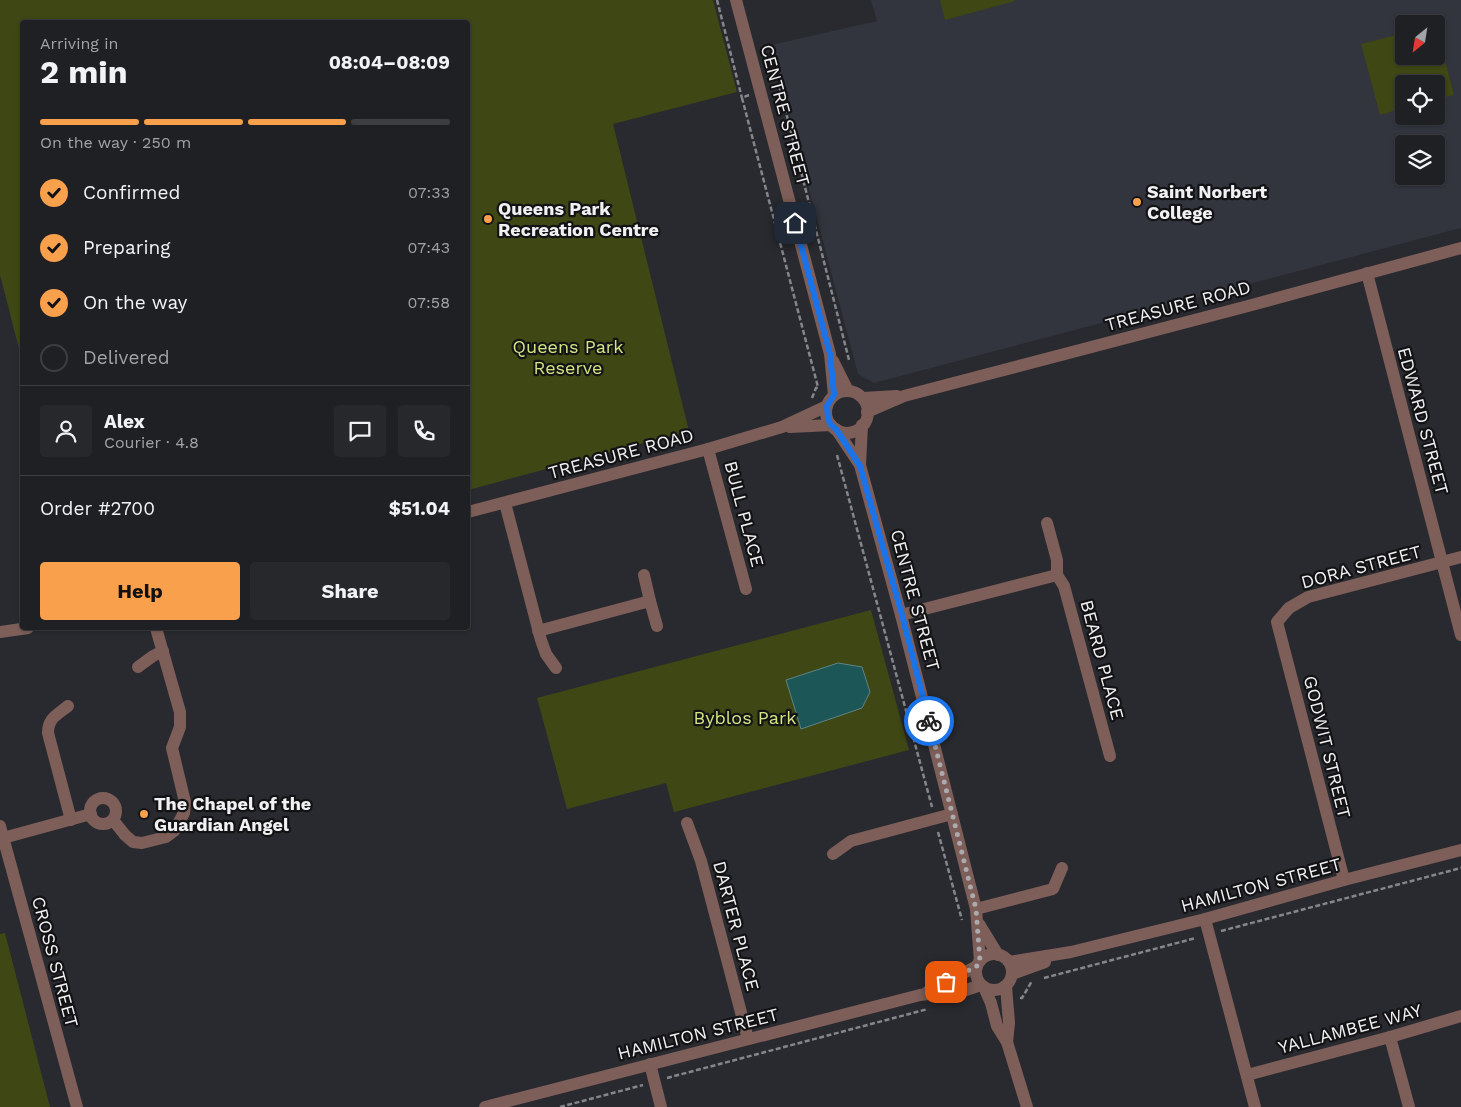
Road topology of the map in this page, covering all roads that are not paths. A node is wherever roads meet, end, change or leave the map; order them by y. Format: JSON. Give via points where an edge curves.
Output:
{"nodes":[{"id":1,"x":736,"y":0,"type":"edge"},
{"id":2,"x":1461,"y":248,"type":"edge"},
{"id":3,"x":1366,"y":273,"type":"junction"},
{"id":4,"x":830,"y":354,"type":"junction"},
{"id":5,"x":848,"y":391,"type":"junction"},
{"id":6,"x":904,"y":396,"type":"junction"},
{"id":7,"x":863,"y":398,"type":"junction"},
{"id":8,"x":831,"y":401,"type":"junction"},
{"id":9,"x":868,"y":412,"type":"junction"},
{"id":10,"x":862,"y":425,"type":"junction"},
{"id":11,"x":782,"y":427,"type":"junction"},
{"id":12,"x":834,"y":427,"type":"junction"},
{"id":13,"x":708,"y":449,"type":"junction"},
{"id":14,"x":860,"y":466,"type":"junction"},
{"id":15,"x":505,"y":503,"type":"junction"},
{"id":16,"x":470,"y":512,"type":"edge"},
{"id":17,"x":1047,"y":523,"type":"dead end"},
{"id":18,"x":1461,"y":557,"type":"edge"},
{"id":19,"x":1442,"y":563,"type":"junction"},
{"id":20,"x":644,"y":575,"type":"dead end"},
{"id":21,"x":1057,"y":575,"type":"junction"},
{"id":22,"x":746,"y":589,"type":"dead end"},
{"id":23,"x":650,"y":601,"type":"junction"},
{"id":24,"x":902,"y":615,"type":"junction"},
{"id":25,"x":1277,"y":622,"type":"joint"},
{"id":26,"x":657,"y":626,"type":"dead end"},
{"id":27,"x":20,"y":629,"type":"edge"},
{"id":28,"x":20,"y":630,"type":"edge"},
{"id":29,"x":157,"y":630,"type":"edge"},
{"id":30,"x":538,"y":631,"type":"junction"},
{"id":31,"x":0,"y":632,"type":"edge"},
{"id":32,"x":1461,"y":636,"type":"edge"},
{"id":33,"x":0,"y":639,"type":"edge"},
{"id":34,"x":163,"y":651,"type":"junction"},
{"id":35,"x":138,"y":667,"type":"dead end"},
{"id":36,"x":556,"y":668,"type":"dead end"},
{"id":37,"x":68,"y":706,"type":"dead end"},
{"id":38,"x":1110,"y":756,"type":"dead end"},
{"id":39,"x":91,"y":814,"type":"junction"},
{"id":40,"x":952,"y":814,"type":"junction"},
{"id":41,"x":71,"y":820,"type":"junction"},
{"id":42,"x":113,"y":820,"type":"junction"},
{"id":43,"x":687,"y":823,"type":"dead end"},
{"id":44,"x":2,"y":832,"type":"edge"},
{"id":45,"x":1461,"y":850,"type":"edge"},
{"id":46,"x":833,"y":854,"type":"dead end"},
{"id":47,"x":1062,"y":868,"type":"dead end"},
{"id":48,"x":1344,"y":880,"type":"junction"},
{"id":49,"x":976,"y":914,"type":"junction"},
{"id":50,"x":1205,"y":919,"type":"junction"},
{"id":51,"x":979,"y":963,"type":"junction"},
{"id":52,"x":1006,"y":969,"type":"junction"},
{"id":53,"x":982,"y":986,"type":"junction"},
{"id":54,"x":920,"y":995,"type":"junction"},
{"id":55,"x":1461,"y":1016,"type":"edge"},
{"id":56,"x":1390,"y":1037,"type":"junction"},
{"id":57,"x":748,"y":1039,"type":"junction"},
{"id":58,"x":1008,"y":1042,"type":"junction"},
{"id":59,"x":650,"y":1064,"type":"junction"},
{"id":60,"x":1247,"y":1075,"type":"junction"},
{"id":61,"x":77,"y":1107,"type":"edge"},
{"id":62,"x":485,"y":1107,"type":"edge"},
{"id":63,"x":661,"y":1107,"type":"edge"},
{"id":64,"x":1028,"y":1107,"type":"edge"},
{"id":65,"x":1255,"y":1107,"type":"edge"},
{"id":66,"x":1409,"y":1107,"type":"edge"}],
"edges":[{"from":1,"to":4,"type":"street","name":"CENTRE STREET"},
{"from":2,"to":3,"type":"street","name":"TREASURE ROAD"},
{"from":3,"to":6,"type":"street","name":"TREASURE ROAD"},
{"from":3,"to":19,"type":"street","name":"EDWARD STREET"},
{"from":4,"to":5,"type":"street","name":"CENTRE STREET"},
{"from":4,"to":8,"type":"street","name":"CENTRE STREET"},
{"from":5,"to":7,"type":"street"},
{"from":5,"to":8,"type":"street","via":[[838,393]]},
{"from":6,"to":7,"type":"street","name":"TREASURE ROAD"},
{"from":6,"to":9,"type":"street","name":"TREASURE ROAD"},
{"from":7,"to":9,"type":"street"},
{"from":8,"to":11,"type":"street","name":"TREASURE ROAD"},
{"from":8,"to":12,"type":"street","via":[[826,412]]},
{"from":9,"to":10,"type":"street"},
{"from":10,"to":12,"type":"street","via":[[850,432]]},
{"from":10,"to":14,"type":"street","name":"CENTRE STREET"},
{"from":11,"to":12,"type":"street","name":"TREASURE ROAD"},
{"from":11,"to":13,"type":"street","name":"TREASURE ROAD"},
{"from":12,"to":14,"type":"street","name":"CENTRE STREET"},
{"from":13,"to":15,"type":"street","name":"TREASURE ROAD"},
{"from":13,"to":22,"type":"street","name":"BULL PLACE"},
{"from":14,"to":24,"type":"street","name":"CENTRE STREET"},
{"from":15,"to":16,"type":"street","name":"TREASURE ROAD"},
{"from":15,"to":30,"type":"street"},
{"from":17,"to":21,"type":"street","name":"BEARD PLACE","via":[[1057,560]]},
{"from":18,"to":19,"type":"street","name":"DORA STREET"},
{"from":19,"to":25,"type":"street","name":"DORA STREET","via":[[1308,597],[1289,608]]},
{"from":19,"to":32,"type":"street","name":"EDWARD STREET"},
{"from":20,"to":23,"type":"street"},
{"from":21,"to":24,"type":"street"},
{"from":21,"to":38,"type":"street","name":"BEARD PLACE","via":[[1064,586]]},
{"from":23,"to":26,"type":"street"},
{"from":23,"to":30,"type":"street"},
{"from":24,"to":40,"type":"street","name":"CENTRE STREET"},
{"from":25,"to":48,"type":"street","name":"GODWIT STREET"},
{"from":27,"to":31,"type":"street"},
{"from":28,"to":33,"type":"street"},
{"from":29,"to":34,"type":"street"},
{"from":30,"to":36,"type":"street","via":[[546,654]]},
{"from":34,"to":35,"type":"street"},
{"from":34,"to":42,"type":"street","via":[[180,712],[180,727],[172,748],[185,802],[184,813],[174,831],[166,837],[142,843],[133,842]]},
{"from":37,"to":41,"type":"street","via":[[52,718],[48,733]]},
{"from":39,"to":41,"type":"street"},
{"from":39,"to":42,"type":"street","via":[[100,824]]},
{"from":39,"to":42,"type":"street","via":[[94,802],[106,799],[115,808]]},
{"from":40,"to":46,"type":"street","via":[[851,841]]},
{"from":40,"to":49,"type":"street","name":"CENTRE STREET"},
{"from":41,"to":44,"type":"street"},
{"from":43,"to":57,"type":"street","name":"DARTER PLACE","via":[[701,861]]},
{"from":44,"to":61,"type":"street","name":"CROSS STREET"},
{"from":45,"to":48,"type":"street","name":"HAMILTON STREET"},
{"from":47,"to":49,"type":"street","via":[[1053,889]]},
{"from":48,"to":50,"type":"street","name":"HAMILTON STREET"},
{"from":49,"to":51,"type":"street","name":"CENTRE STREET"},
{"from":49,"to":52,"type":"street","name":"CENTRE STREET"},
{"from":50,"to":52,"type":"street","name":"HAMILTON STREET"},
{"from":50,"to":60,"type":"street"},
{"from":51,"to":52,"type":"street","via":[[988,955]]},
{"from":51,"to":53,"type":"street","via":[[976,976]]},
{"from":51,"to":54,"type":"street","name":"HAMILTON STREET"},
{"from":52,"to":53,"type":"street","via":[[995,990]]},
{"from":52,"to":58,"type":"street","name":"CENTRE STREET"},
{"from":53,"to":54,"type":"street","name":"HAMILTON STREET"},
{"from":53,"to":58,"type":"street","name":"CENTRE STREET","via":[[997,1026]]},
{"from":54,"to":57,"type":"street","name":"HAMILTON STREET"},
{"from":55,"to":56,"type":"street","name":"YALLAMBEE WAY"},
{"from":56,"to":60,"type":"street","name":"YALLAMBEE WAY"},
{"from":56,"to":66,"type":"street"},
{"from":57,"to":59,"type":"street","name":"HAMILTON STREET"},
{"from":58,"to":64,"type":"street","name":"CENTRE STREET"},
{"from":59,"to":62,"type":"street","name":"HAMILTON STREET"},
{"from":59,"to":63,"type":"street"},
{"from":60,"to":65,"type":"street"}]}
